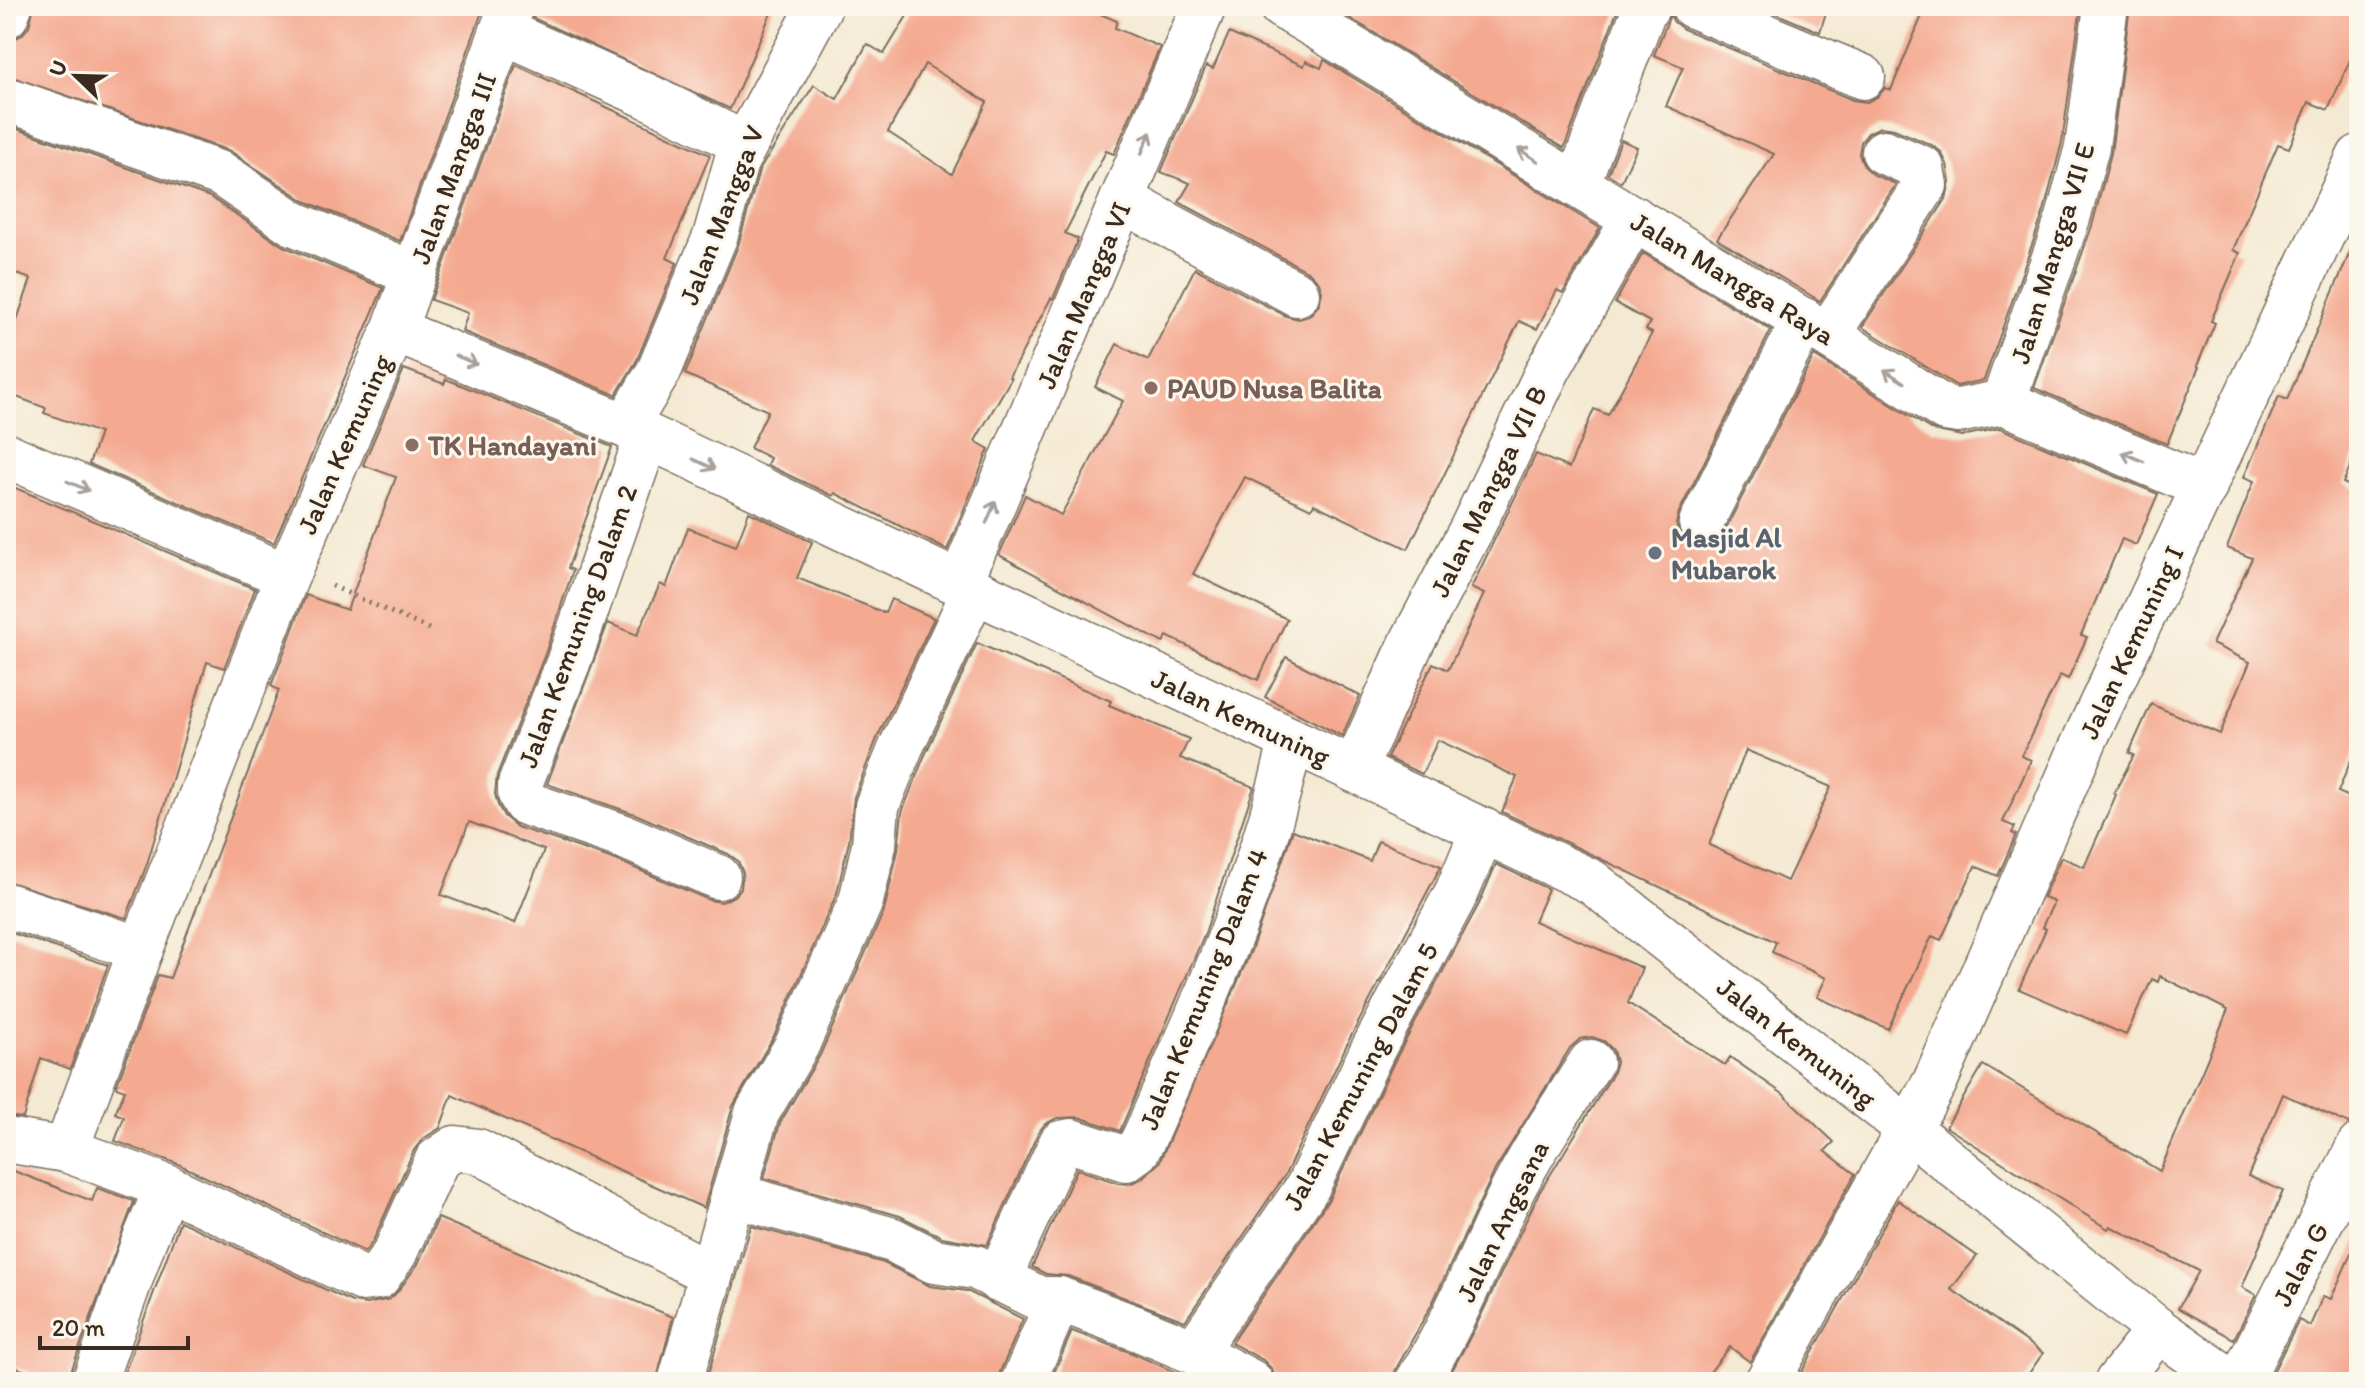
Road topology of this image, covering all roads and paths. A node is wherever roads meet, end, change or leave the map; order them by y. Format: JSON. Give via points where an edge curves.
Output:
{"nodes":[{"id":1,"x":10,"y":6,"type":"edge"},
{"id":2,"x":820,"y":6,"type":"edge"},
{"id":3,"x":1204,"y":6,"type":"edge"},
{"id":4,"x":1281,"y":6,"type":"edge"},
{"id":5,"x":1648,"y":6,"type":"edge"},
{"id":6,"x":1693,"y":6,"type":"edge"},
{"id":7,"x":2106,"y":6,"type":"edge"},
{"id":8,"x":6,"y":16,"type":"edge"},
{"id":9,"x":507,"y":19,"type":"edge"},
{"id":10,"x":1863,"y":77,"type":"dead end"},
{"id":11,"x":6,"y":99,"type":"edge"},
{"id":12,"x":745,"y":144,"type":"junction"},
{"id":13,"x":1884,"y":152,"type":"dead end"},
{"id":14,"x":2359,"y":157,"type":"edge"},
{"id":15,"x":1577,"y":185,"type":"junction"},
{"id":16,"x":1122,"y":200,"type":"junction"},
{"id":17,"x":1634,"y":218,"type":"junction"},
{"id":18,"x":414,"y":274,"type":"junction"},
{"id":19,"x":1297,"y":294,"type":"dead end"},
{"id":20,"x":1816,"y":327,"type":"junction"},
{"id":21,"x":394,"y":330,"type":"junction"},
{"id":22,"x":2003,"y":402,"type":"junction"},
{"id":23,"x":637,"y":431,"type":"junction"},
{"id":24,"x":6,"y":455,"type":"edge"},
{"id":25,"x":2205,"y":487,"type":"junction"},
{"id":26,"x":1701,"y":523,"type":"dead end"},
{"id":27,"x":289,"y":572,"type":"junction"},
{"id":28,"x":967,"y":587,"type":"junction"},
{"id":29,"x":429,"y":629,"type":"dead end"},
{"id":30,"x":1291,"y":740,"type":"junction"},
{"id":31,"x":1354,"y":770,"type":"junction"},
{"id":32,"x":1483,"y":830,"type":"junction"},
{"id":33,"x":718,"y":877,"type":"dead end"},
{"id":34,"x":6,"y":905,"type":"edge"},
{"id":35,"x":141,"y":949,"type":"junction"},
{"id":36,"x":1591,"y":1062,"type":"dead end"},
{"id":37,"x":1910,"y":1130,"type":"junction"},
{"id":38,"x":6,"y":1140,"type":"edge"},
{"id":39,"x":2359,"y":1146,"type":"edge"},
{"id":40,"x":66,"y":1150,"type":"junction"},
{"id":41,"x":167,"y":1187,"type":"junction"},
{"id":42,"x":733,"y":1195,"type":"junction"},
{"id":43,"x":711,"y":1274,"type":"junction"},
{"id":44,"x":998,"y":1280,"type":"junction"},
{"id":45,"x":1059,"y":1299,"type":"junction"},
{"id":46,"x":2158,"y":1330,"type":"junction"},
{"id":47,"x":1194,"y":1352,"type":"junction"},
{"id":48,"x":94,"y":1382,"type":"edge"},
{"id":49,"x":680,"y":1382,"type":"edge"},
{"id":50,"x":1023,"y":1382,"type":"edge"},
{"id":51,"x":1251,"y":1382,"type":"edge"},
{"id":52,"x":1417,"y":1382,"type":"edge"},
{"id":53,"x":1767,"y":1382,"type":"edge"},
{"id":54,"x":2117,"y":1382,"type":"edge"},
{"id":55,"x":2232,"y":1382,"type":"edge"},
{"id":56,"x":2240,"y":1382,"type":"edge"}],
"edges":[{"from":1,"to":8,"type":"street"},
{"from":2,"to":12,"type":"street","name":"Jalan Mangga V"},
{"from":16,"to":3,"type":"street","name":"Jalan Mangga VI","one_way":true},
{"from":15,"to":4,"type":"street","name":"Jalan Mangga Raya","one_way":true},
{"from":5,"to":15,"type":"street"},
{"from":6,"to":10,"type":"street"},
{"from":7,"to":22,"type":"street","name":"Jalan Mangga VII E","via":[[2083,161]]},
{"from":9,"to":12,"type":"street"},
{"from":9,"to":18,"type":"street","name":"Jalan Mangga III"},
{"from":11,"to":18,"type":"street","via":[[221,174],[293,223]]},
{"from":12,"to":23,"type":"street","name":"Jalan Mangga V","via":[[715,237]]},
{"from":13,"to":20,"type":"street","via":[[1922,168],[1925,185]]},
{"from":14,"to":25,"type":"street","name":"Jalan Kemuning I"},
{"from":15,"to":17,"type":"street","name":"Jalan Mangga Raya"},
{"from":16,"to":19,"type":"street"},
{"from":28,"to":16,"type":"street","name":"Jalan Mangga VI","one_way":true},
{"from":17,"to":20,"type":"street","name":"Jalan Mangga Raya"},
{"from":17,"to":31,"type":"street","name":"Jalan Mangga VII B","via":[[1548,370]]},
{"from":18,"to":21,"type":"street","name":"Jalan Mangga III"},
{"from":22,"to":20,"type":"street","name":"Jalan Mangga Raya","one_way":true,"via":[[1945,409]]},
{"from":20,"to":26,"type":"street"},
{"from":21,"to":23,"type":"street","name":"Jalan Kemuning","one_way":true},
{"from":21,"to":27,"type":"street","name":"Jalan Kemuning"},
{"from":25,"to":22,"type":"street","one_way":true},
{"from":23,"to":28,"type":"street","name":"Jalan Kemuning","one_way":true},
{"from":23,"to":33,"type":"street","name":"Jalan Kemuning Dalam 2","via":[[568,663],[520,794],[525,803],[625,837]]},
{"from":24,"to":27,"type":"street","one_way":true},
{"from":25,"to":37,"type":"street","name":"Jalan Kemuning I"},
{"from":27,"to":29,"type":"path"},
{"from":27,"to":35,"type":"street","name":"Jalan Kemuning"},
{"from":28,"to":30,"type":"street","name":"Jalan Kemuning"},
{"from":28,"to":42,"type":"street","name":"Jalan Mangga VI","via":[[877,806],[861,901],[797,1045],[757,1113]]},
{"from":30,"to":31,"type":"street","name":"Jalan Kemuning"},
{"from":30,"to":44,"type":"street","name":"Jalan Kemuning Dalam 4","via":[[1279,794],[1240,907],[1137,1151],[1126,1159],[1072,1141],[1061,1143]]},
{"from":31,"to":32,"type":"street","name":"Jalan Kemuning"},
{"from":32,"to":37,"type":"street","name":"Jalan Kemuning","via":[[1592,882]]},
{"from":32,"to":47,"type":"street","name":"Jalan Kemuning Dalam 5","via":[[1457,892],[1307,1188]]},
{"from":34,"to":35,"type":"street"},
{"from":35,"to":40,"type":"street","name":"Jalan Kemuning"},
{"from":36,"to":52,"type":"street","name":"Jalan Angsana","via":[[1541,1138]]},
{"from":37,"to":46,"type":"street","name":"Jalan Kemuning"},
{"from":37,"to":53,"type":"street","name":"Jalan Kemuning I"},
{"from":38,"to":40,"type":"street"},
{"from":39,"to":56,"type":"street","name":"Jalan G"},
{"from":40,"to":41,"type":"street"},
{"from":41,"to":43,"type":"street","via":[[363,1279],[378,1277],[395,1253],[437,1160],[455,1148],[478,1151]]},
{"from":41,"to":48,"type":"street"},
{"from":42,"to":43,"type":"street","name":"Jalan Mangga VI"},
{"from":42,"to":44,"type":"street","via":[[893,1240],[934,1261],[975,1267]]},
{"from":43,"to":49,"type":"street","name":"Jalan Mangga VI"},
{"from":44,"to":45,"type":"street","via":[[1040,1299]]},
{"from":45,"to":47,"type":"street"},
{"from":45,"to":50,"type":"street"},
{"from":46,"to":54,"type":"street"},
{"from":46,"to":55,"type":"street","name":"Jalan Kemuning"},
{"from":47,"to":51,"type":"street"}]}
